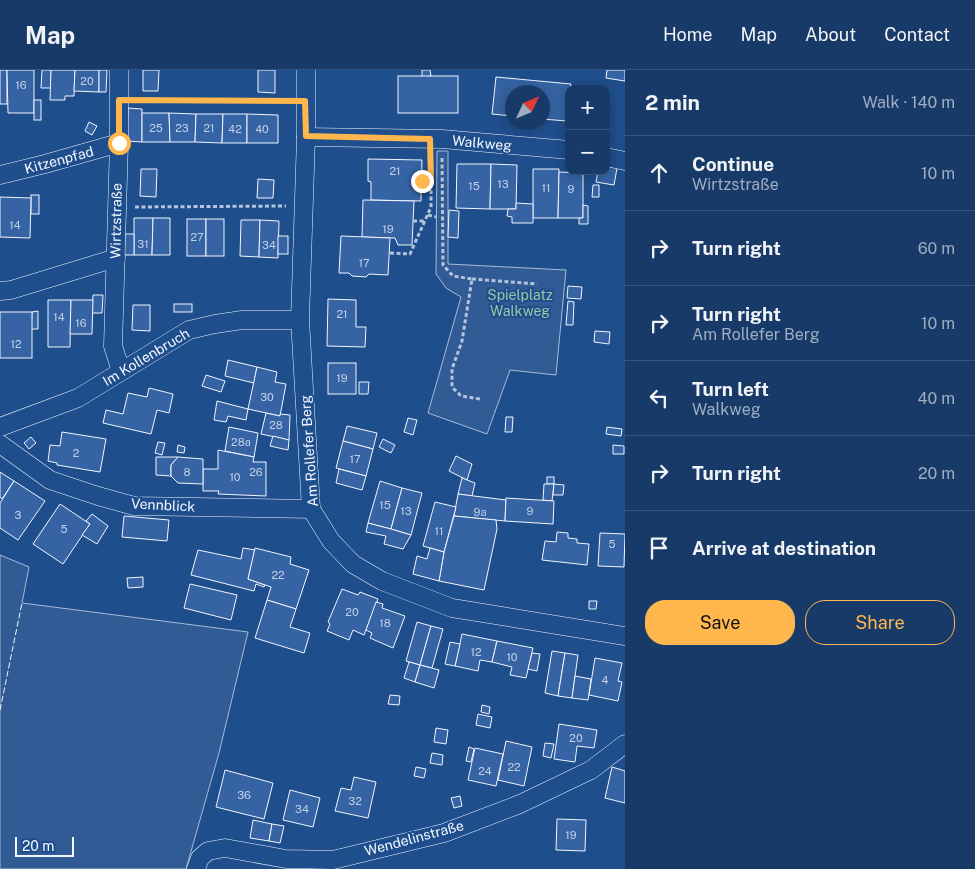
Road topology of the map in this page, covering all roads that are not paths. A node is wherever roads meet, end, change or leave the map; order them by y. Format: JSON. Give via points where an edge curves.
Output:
{"nodes":[{"id":1,"x":119,"y":70,"type":"edge"},
{"id":2,"x":306,"y":70,"type":"edge"},
{"id":3,"x":306,"y":136,"type":"junction"},
{"id":4,"x":119,"y":143,"type":"junction"},
{"id":5,"x":565,"y":150,"type":"edge"},
{"id":6,"x":610,"y":158,"type":"edge"},
{"id":7,"x":625,"y":161,"type":"edge"},
{"id":8,"x":0,"y":175,"type":"edge"},
{"id":9,"x":116,"y":258,"type":"junction"},
{"id":10,"x":0,"y":291,"type":"edge"},
{"id":11,"x":300,"y":320,"type":"junction"},
{"id":12,"x":121,"y":371,"type":"junction"},
{"id":13,"x":0,"y":427,"type":"edge"},
{"id":14,"x":0,"y":444,"type":"edge"},
{"id":15,"x":311,"y":510,"type":"junction"},
{"id":16,"x":625,"y":636,"type":"edge"},
{"id":17,"x":625,"y":744,"type":"edge"},
{"id":18,"x":196,"y":869,"type":"edge"}],
"edges":[{"from":1,"to":4,"type":"street","name":"Wirtzstraße"},
{"from":2,"to":3,"type":"street","name":"Am Rollefer Berg"},
{"from":3,"to":5,"type":"street","name":"Walkweg","via":[[436,139]]},
{"from":3,"to":11,"type":"street","name":"Am Rollefer Berg"},
{"from":4,"to":8,"type":"street","name":"Kitzenpfad"},
{"from":4,"to":9,"type":"street","name":"Wirtzstraße"},
{"from":6,"to":7,"type":"street"},
{"from":9,"to":10,"type":"street"},
{"from":9,"to":12,"type":"street","name":"Wirtzstraße","via":[[113,346]]},
{"from":11,"to":12,"type":"street","name":"Im Kollenbruch","via":[[242,320],[189,330]]},
{"from":11,"to":15,"type":"street","name":"Am Rollefer Berg"},
{"from":12,"to":13,"type":"street","name":"Im Kollenbruch","via":[[78,398]]},
{"from":14,"to":15,"type":"street","name":"Vennblick","via":[[50,480],[134,506]]},
{"from":15,"to":16,"type":"street","name":"Am Rollefer Berg","via":[[331,541],[354,564],[382,581],[452,608]]},
{"from":17,"to":18,"type":"street","name":"Wendelinstraße","via":[[591,770],[520,804],[444,833],[333,860],[286,859],[225,848],[208,851],[200,858]]}]}
